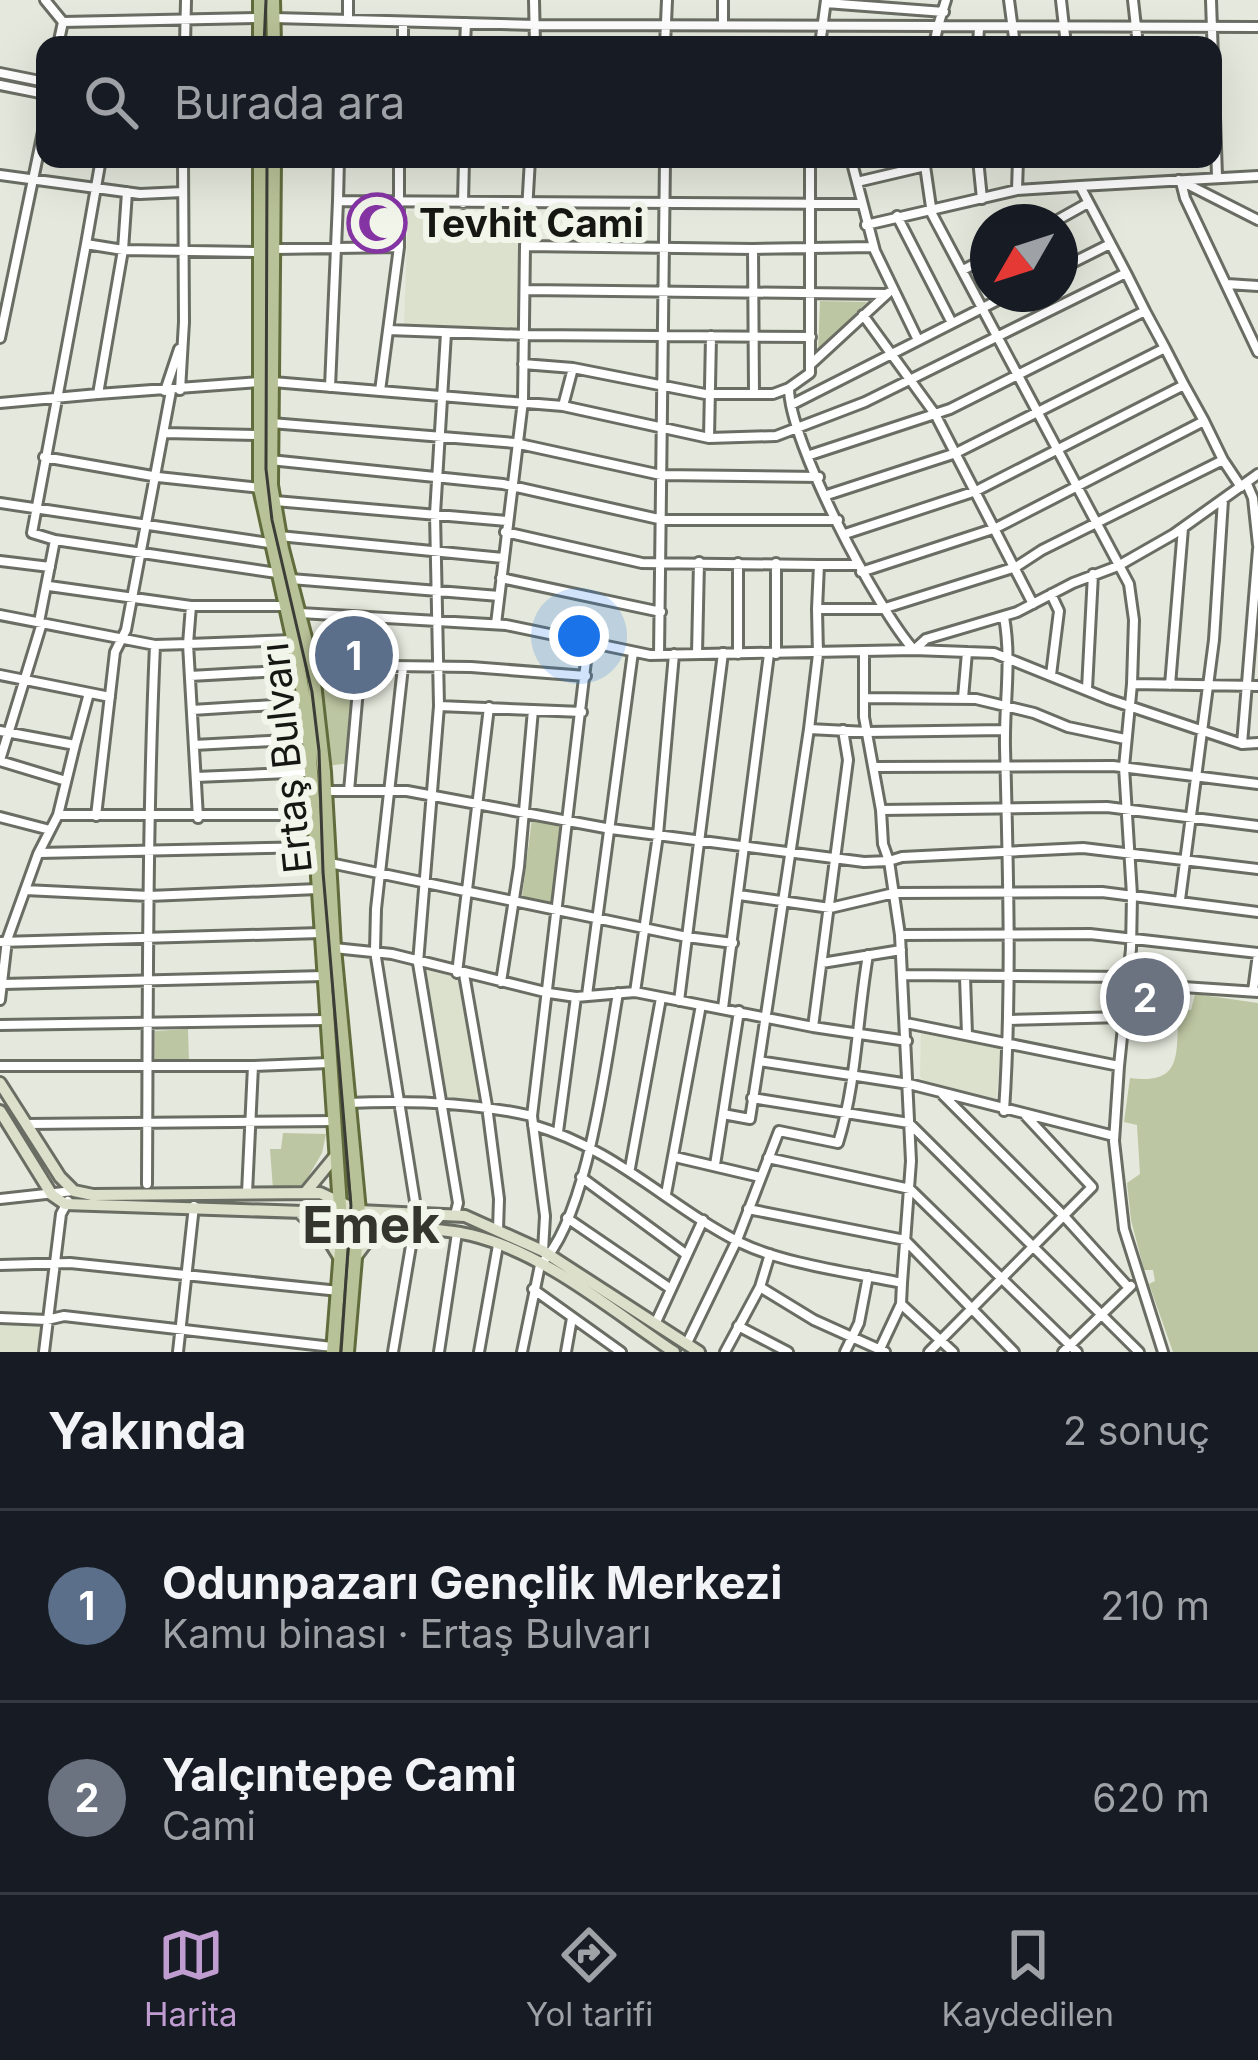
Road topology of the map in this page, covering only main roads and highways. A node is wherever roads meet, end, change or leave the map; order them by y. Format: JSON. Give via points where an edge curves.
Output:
{"nodes":[{"id":1,"x":260,"y":0,"type":"edge"},
{"id":2,"x":273,"y":0,"type":"edge"},
{"id":3,"x":266,"y":18,"type":"junction"},
{"id":4,"x":262,"y":36,"type":"edge"},
{"id":5,"x":271,"y":36,"type":"edge"},
{"id":6,"x":261,"y":168,"type":"edge"},
{"id":7,"x":273,"y":168,"type":"edge"},
{"id":8,"x":266,"y":250,"type":"junction"},
{"id":9,"x":266,"y":382,"type":"junction"},
{"id":10,"x":274,"y":540,"type":"junction"},
{"id":11,"x":284,"y":575,"type":"junction"},
{"id":12,"x":306,"y":668,"type":"junction"},
{"id":13,"x":0,"y":1083,"type":"edge"},
{"id":14,"x":0,"y":1111,"type":"edge"},
{"id":15,"x":6,"y":1130,"type":"edge"},
{"id":16,"x":337,"y":1154,"type":"junction"},
{"id":17,"x":356,"y":1189,"type":"junction"},
{"id":18,"x":305,"y":1193,"type":"junction"},
{"id":19,"x":341,"y":1199,"type":"junction"},
{"id":20,"x":297,"y":1211,"type":"junction"},
{"id":21,"x":341,"y":1217,"type":"junction"},
{"id":22,"x":358,"y":1217,"type":"junction"},
{"id":23,"x":388,"y":1221,"type":"junction"},
{"id":24,"x":357,"y":1255,"type":"junction"},
{"id":25,"x":544,"y":1257,"type":"junction"},
{"id":26,"x":343,"y":1264,"type":"junction"},
{"id":27,"x":338,"y":1350,"type":"edge"},
{"id":28,"x":674,"y":1352,"type":"edge"},
{"id":29,"x":699,"y":1352,"type":"edge"}],
"edges":[{"from":1,"to":3,"type":"main road"},
{"from":2,"to":3,"type":"main road"},
{"from":3,"to":4,"type":"main road"},
{"from":3,"to":5,"type":"main road"},
{"from":6,"to":8,"type":"main road","name":"Ertaş Bulvarı"},
{"from":7,"to":8,"type":"main road","name":"Ertaş Bulvarı"},
{"from":8,"to":9,"type":"main road","name":"Ertaş Bulvarı"},
{"from":9,"to":10,"type":"main road","name":"Ertaş Bulvarı"},
{"from":9,"to":10,"type":"main road","name":"Ertaş Bulvarı","via":[[260,488]]},
{"from":10,"to":11,"type":"main road","name":"Ertaş Bulvarı"},
{"from":11,"to":12,"type":"main road","name":"Ertaş Bulvarı"},
{"from":11,"to":12,"type":"main road","name":"Ertaş Bulvarı","via":[[293,640]]},
{"from":12,"to":16,"type":"main road","name":"Ertaş Bulvarı"},
{"from":12,"to":17,"type":"main road","name":"Ertaş Bulvarı","via":[[326,791]]},
{"from":13,"to":18,"type":"main road","via":[[74,1191]]},
{"from":14,"to":15,"type":"main road"},
{"from":15,"to":20,"type":"main road","via":[[65,1204]]},
{"from":16,"to":18,"type":"main road"},
{"from":16,"to":19,"type":"main road","name":"Ertaş Bulvarı"},
{"from":17,"to":22,"type":"main road","name":"Ertaş Bulvarı"},
{"from":17,"to":23,"type":"main road"},
{"from":18,"to":19,"type":"main road"},
{"from":19,"to":21,"type":"main road","name":"Ertaş Bulvarı"},
{"from":19,"to":22,"type":"main road"},
{"from":20,"to":21,"type":"main road"},
{"from":20,"to":26,"type":"main road"},
{"from":21,"to":22,"type":"main road"},
{"from":21,"to":26,"type":"main road","name":"Ertaş Bulvarı"},
{"from":22,"to":23,"type":"main road"},
{"from":22,"to":24,"type":"main road","name":"Ertaş Bulvarı"},
{"from":23,"to":24,"type":"main road"},
{"from":23,"to":25,"type":"main road"},
{"from":23,"to":25,"type":"main road","via":[[455,1215]]},
{"from":24,"to":27,"type":"main road","name":"Ertaş Bulvarı"},
{"from":25,"to":28,"type":"main road"},
{"from":25,"to":29,"type":"main road"},
{"from":26,"to":27,"type":"main road","name":"Ertaş Bulvarı"}]}
